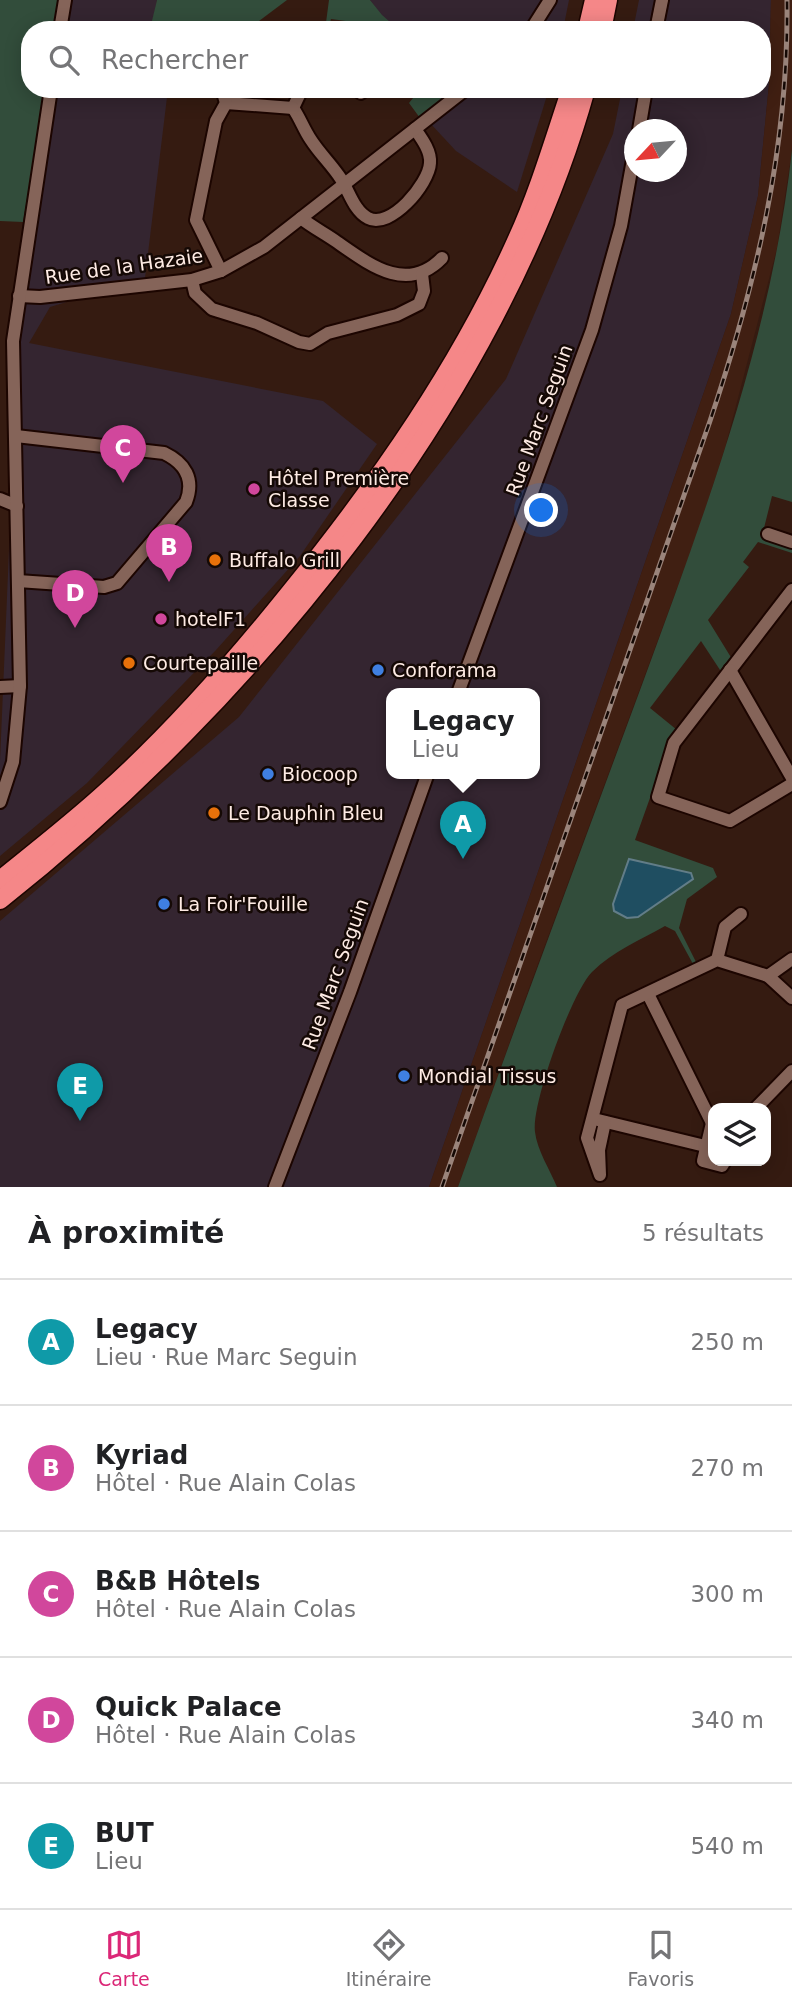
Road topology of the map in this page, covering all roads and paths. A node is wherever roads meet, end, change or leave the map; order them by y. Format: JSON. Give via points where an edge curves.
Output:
{"nodes":[{"id":1,"x":65,"y":0,"type":"edge"},
{"id":2,"x":550,"y":0,"type":"edge"},
{"id":3,"x":594,"y":0,"type":"edge"},
{"id":4,"x":608,"y":0,"type":"edge"},
{"id":5,"x":662,"y":0,"type":"edge"},
{"id":6,"x":62,"y":21,"type":"edge"},
{"id":7,"x":537,"y":21,"type":"edge"},
{"id":8,"x":589,"y":21,"type":"edge"},
{"id":9,"x":604,"y":21,"type":"edge"},
{"id":10,"x":658,"y":21,"type":"edge"},
{"id":11,"x":50,"y":98,"type":"edge"},
{"id":12,"x":225,"y":98,"type":"edge"},
{"id":13,"x":298,"y":98,"type":"edge"},
{"id":14,"x":455,"y":98,"type":"edge"},
{"id":15,"x":568,"y":98,"type":"edge"},
{"id":16,"x":583,"y":98,"type":"edge"},
{"id":17,"x":644,"y":98,"type":"edge"},
{"id":18,"x":226,"y":103,"type":"junction"},
{"id":19,"x":293,"y":108,"type":"junction"},
{"id":20,"x":641,"y":119,"type":"edge"},
{"id":21,"x":415,"y":129,"type":"junction"},
{"id":22,"x":630,"y":182,"type":"edge"},
{"id":23,"x":344,"y":185,"type":"junction"},
{"id":24,"x":301,"y":218,"type":"junction"},
{"id":25,"x":442,"y":258,"type":"dead end"},
{"id":26,"x":221,"y":271,"type":"junction"},
{"id":27,"x":422,"y":274,"type":"junction"},
{"id":28,"x":192,"y":280,"type":"junction"},
{"id":29,"x":19,"y":296,"type":"junction"},
{"id":30,"x":7,"y":342,"type":"edge"},
{"id":31,"x":16,"y":436,"type":"junction"},
{"id":32,"x":0,"y":499,"type":"edge"},
{"id":33,"x":17,"y":506,"type":"junction"},
{"id":34,"x":768,"y":534,"type":"dead end"},
{"id":35,"x":792,"y":542,"type":"edge"},
{"id":36,"x":18,"y":581,"type":"junction"},
{"id":37,"x":792,"y":590,"type":"edge"},
{"id":38,"x":730,"y":670,"type":"junction"},
{"id":39,"x":20,"y":686,"type":"junction"},
{"id":40,"x":0,"y":687,"type":"edge"},
{"id":41,"x":460,"y":688,"type":"edge"},
{"id":42,"x":792,"y":778,"type":"edge"},
{"id":43,"x":426,"y":779,"type":"edge"},
{"id":44,"x":792,"y":784,"type":"edge"},
{"id":45,"x":0,"y":802,"type":"edge"},
{"id":46,"x":0,"y":877,"type":"edge"},
{"id":47,"x":0,"y":900,"type":"edge"},
{"id":48,"x":741,"y":914,"type":"dead end"},
{"id":49,"x":792,"y":959,"type":"edge"},
{"id":50,"x":717,"y":960,"type":"junction"},
{"id":51,"x":768,"y":976,"type":"junction"},
{"id":52,"x":648,"y":994,"type":"junction"},
{"id":53,"x":792,"y":998,"type":"edge"},
{"id":54,"x":791,"y":1076,"type":"edge"},
{"id":55,"x":761,"y":1103,"type":"edge"},
{"id":56,"x":708,"y":1113,"type":"edge"},
{"id":57,"x":591,"y":1118,"type":"junction"},
{"id":58,"x":604,"y":1122,"type":"junction"},
{"id":59,"x":708,"y":1137,"type":"edge"},
{"id":60,"x":705,"y":1146,"type":"junction"},
{"id":61,"x":708,"y":1162,"type":"edge"},
{"id":62,"x":275,"y":1187,"type":"edge"}],
"edges":[{"from":1,"to":6,"type":"street"},
{"from":2,"to":7,"type":"street"},
{"from":3,"to":8,"type":"highway"},
{"from":4,"to":9,"type":"highway"},
{"from":5,"to":10,"type":"street"},
{"from":11,"to":29,"type":"street"},
{"from":12,"to":18,"type":"street"},
{"from":13,"to":19,"type":"street"},
{"from":14,"to":21,"type":"street","name":"Rue de la Hazaie"},
{"from":15,"to":46,"type":"highway","via":[[518,237],[481,312],[424,410],[350,518],[195,706],[107,791]]},
{"from":16,"to":47,"type":"highway","via":[[560,168],[503,299],[464,370],[365,522],[263,648],[195,722],[80,832]]},
{"from":17,"to":20,"type":"street"},
{"from":18,"to":19,"type":"street"},
{"from":18,"to":26,"type":"street","via":[[216,121],[196,220]]},
{"from":19,"to":23,"type":"street"},
{"from":21,"to":23,"type":"street","name":"Rue de la Hazaie"},
{"from":21,"to":23,"type":"street","via":[[426,147],[429,173],[405,206],[379,220],[369,219]]},
{"from":22,"to":41,"type":"street","name":"Rue Marc Seguin","via":[[592,330]]},
{"from":23,"to":24,"type":"street","name":"Rue de la Hazaie"},
{"from":24,"to":26,"type":"street","name":"Rue de la Hazaie","via":[[264,247]]},
{"from":24,"to":27,"type":"street","via":[[383,271]]},
{"from":25,"to":27,"type":"street"},
{"from":26,"to":28,"type":"street","name":"Rue de la Hazaie"},
{"from":27,"to":28,"type":"street","via":[[424,291],[419,304],[397,315],[328,332],[310,344],[212,309],[195,293]]},
{"from":28,"to":29,"type":"street","name":"Rue de la Hazaie"},
{"from":29,"to":30,"type":"street"},
{"from":30,"to":31,"type":"street"},
{"from":31,"to":33,"type":"street"},
{"from":31,"to":36,"type":"street","via":[[164,453],[183,465],[190,489],[186,502],[117,583],[104,587]]},
{"from":32,"to":33,"type":"street"},
{"from":33,"to":36,"type":"street"},
{"from":34,"to":35,"type":"street"},
{"from":36,"to":39,"type":"street"},
{"from":37,"to":38,"type":"street"},
{"from":38,"to":42,"type":"street"},
{"from":38,"to":44,"type":"street","via":[[674,743],[658,797],[730,821]]},
{"from":39,"to":40,"type":"street"},
{"from":39,"to":45,"type":"street","via":[[13,762]]},
{"from":43,"to":62,"type":"street","name":"Rue Marc Seguin"},
{"from":48,"to":50,"type":"street","via":[[726,927]]},
{"from":49,"to":51,"type":"street"},
{"from":50,"to":51,"type":"street"},
{"from":50,"to":52,"type":"street"},
{"from":51,"to":53,"type":"street"},
{"from":52,"to":56,"type":"street"},
{"from":52,"to":57,"type":"street","via":[[622,1005]]},
{"from":54,"to":55,"type":"street"},
{"from":57,"to":58,"type":"street"},
{"from":57,"to":58,"type":"street","via":[[587,1138],[600,1175]]},
{"from":58,"to":60,"type":"street"},
{"from":59,"to":60,"type":"street"},
{"from":60,"to":61,"type":"street","via":[[702,1161]]}]}
